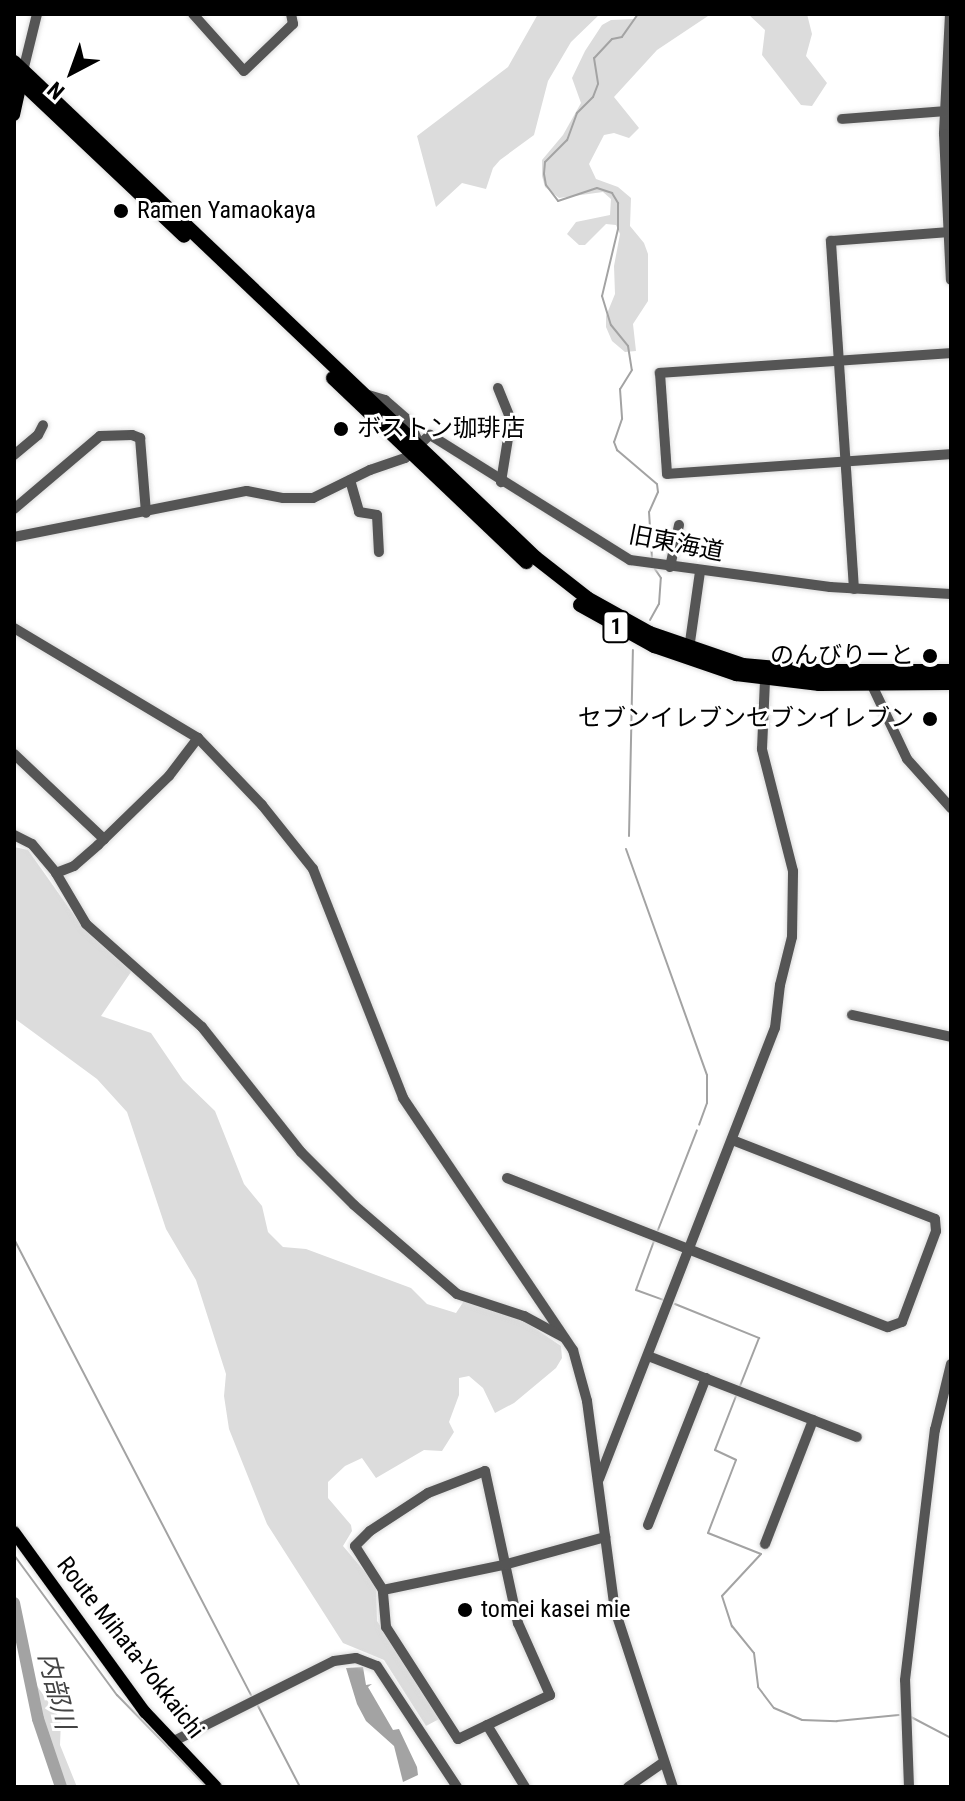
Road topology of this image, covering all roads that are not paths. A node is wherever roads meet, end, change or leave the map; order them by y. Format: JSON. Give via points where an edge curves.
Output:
{"nodes":[{"id":1,"x":37,"y":14,"type":"edge"},
{"id":2,"x":193,"y":14,"type":"edge"},
{"id":3,"x":291,"y":14,"type":"edge"},
{"id":4,"x":950,"y":14,"type":"edge"},
{"id":5,"x":18,"y":73,"type":"edge"},
{"id":6,"x":945,"y":111,"type":"junction"},
{"id":7,"x":14,"y":115,"type":"edge"},
{"id":8,"x":842,"y":119,"type":"dead end"},
{"id":9,"x":948,"y":232,"type":"junction"},
{"id":10,"x":951,"y":280,"type":"edge"},
{"id":11,"x":241,"y":284,"type":"junction"},
{"id":12,"x":951,"y":353,"type":"edge"},
{"id":13,"x":838,"y":361,"type":"junction"},
{"id":14,"x":498,"y":388,"type":"dead end"},
{"id":15,"x":364,"y":393,"type":"junction"},
{"id":16,"x":43,"y":425,"type":"dead end"},
{"id":17,"x":420,"y":444,"type":"junction"},
{"id":18,"x":951,"y":454,"type":"edge"},
{"id":19,"x":14,"y":455,"type":"edge"},
{"id":20,"x":846,"y":462,"type":"junction"},
{"id":21,"x":350,"y":480,"type":"junction"},
{"id":22,"x":501,"y":482,"type":"junction"},
{"id":23,"x":14,"y":509,"type":"edge"},
{"id":24,"x":146,"y":513,"type":"junction"},
{"id":25,"x":679,"y":525,"type":"dead end"},
{"id":26,"x":14,"y":537,"type":"edge"},
{"id":27,"x":379,"y":552,"type":"dead end"},
{"id":28,"x":670,"y":567,"type":"junction"},
{"id":29,"x":700,"y":572,"type":"junction"},
{"id":30,"x":560,"y":584,"type":"junction"},
{"id":31,"x":854,"y":589,"type":"junction"},
{"id":32,"x":951,"y":594,"type":"edge"},
{"id":33,"x":14,"y":628,"type":"edge"},
{"id":34,"x":689,"y":649,"type":"junction"},
{"id":35,"x":951,"y":671,"type":"edge"},
{"id":36,"x":868,"y":677,"type":"junction"},
{"id":37,"x":765,"y":679,"type":"junction"},
{"id":38,"x":951,"y":683,"type":"edge"},
{"id":39,"x":198,"y":738,"type":"junction"},
{"id":40,"x":14,"y":754,"type":"edge"},
{"id":41,"x":951,"y":808,"type":"edge"},
{"id":42,"x":14,"y":835,"type":"edge"},
{"id":43,"x":104,"y":839,"type":"junction"},
{"id":44,"x":56,"y":873,"type":"junction"},
{"id":45,"x":852,"y":1015,"type":"dead end"},
{"id":46,"x":951,"y":1037,"type":"edge"},
{"id":47,"x":732,"y":1140,"type":"junction"},
{"id":48,"x":507,"y":1178,"type":"dead end"},
{"id":49,"x":690,"y":1249,"type":"junction"},
{"id":50,"x":565,"y":1338,"type":"junction"},
{"id":51,"x":648,"y":1356,"type":"junction"},
{"id":52,"x":951,"y":1364,"type":"edge"},
{"id":53,"x":706,"y":1378,"type":"junction"},
{"id":54,"x":813,"y":1420,"type":"junction"},
{"id":55,"x":857,"y":1437,"type":"dead end"},
{"id":56,"x":598,"y":1480,"type":"junction"},
{"id":57,"x":648,"y":1525,"type":"dead end"},
{"id":58,"x":14,"y":1532,"type":"edge"},
{"id":59,"x":605,"y":1537,"type":"junction"},
{"id":60,"x":765,"y":1544,"type":"dead end"},
{"id":61,"x":507,"y":1564,"type":"junction"},
{"id":62,"x":383,"y":1590,"type":"junction"},
{"id":63,"x":487,"y":1725,"type":"junction"},
{"id":64,"x":172,"y":1742,"type":"junction"},
{"id":65,"x":664,"y":1762,"type":"junction"},
{"id":66,"x":216,"y":1787,"type":"edge"},
{"id":67,"x":457,"y":1787,"type":"edge"},
{"id":68,"x":525,"y":1787,"type":"edge"},
{"id":69,"x":628,"y":1787,"type":"edge"},
{"id":70,"x":673,"y":1787,"type":"edge"},
{"id":71,"x":909,"y":1787,"type":"edge"}],
"edges":[{"from":1,"to":5,"type":"street"},
{"from":2,"to":3,"type":"street","via":[[244,71],[293,24]]},
{"from":4,"to":6,"type":"street"},
{"from":5,"to":7,"type":"main road"},
{"from":5,"to":11,"type":"highway","number":"1"},
{"from":6,"to":8,"type":"street"},
{"from":6,"to":9,"type":"street"},
{"from":9,"to":10,"type":"street"},
{"from":9,"to":13,"type":"street","via":[[831,241]]},
{"from":11,"to":15,"type":"highway","number":"1"},
{"from":11,"to":17,"type":"highway","number":"1"},
{"from":12,"to":13,"type":"street"},
{"from":13,"to":20,"type":"street"},
{"from":13,"to":20,"type":"street","via":[[660,373],[667,474]]},
{"from":14,"to":22,"type":"street","via":[[511,420]]},
{"from":15,"to":17,"type":"highway","number":"1"},
{"from":15,"to":17,"type":"street","via":[[385,400],[409,421]]},
{"from":16,"to":19,"type":"street"},
{"from":17,"to":21,"type":"street"},
{"from":17,"to":22,"type":"street","name":"旧東海道"},
{"from":17,"to":30,"type":"highway","number":"1"},
{"from":18,"to":20,"type":"street"},
{"from":20,"to":31,"type":"street"},
{"from":21,"to":24,"type":"street","via":[[313,498],[247,491]]},
{"from":21,"to":27,"type":"street","via":[[359,512],[377,515]]},
{"from":22,"to":28,"type":"street","name":"旧東海道","via":[[623,557]]},
{"from":23,"to":24,"type":"street","via":[[100,436],[132,435],[140,438]]},
{"from":24,"to":26,"type":"street"},
{"from":25,"to":28,"type":"street"},
{"from":28,"to":29,"type":"street","name":"旧東海道"},
{"from":29,"to":31,"type":"street","name":"旧東海道"},
{"from":29,"to":34,"type":"street"},
{"from":30,"to":34,"type":"highway","number":"1"},
{"from":30,"to":37,"type":"highway","number":"1","via":[[606,622],[674,655]]},
{"from":31,"to":32,"type":"street","name":"旧東海道"},
{"from":33,"to":39,"type":"street"},
{"from":34,"to":36,"type":"highway","number":"1","via":[[765,668]]},
{"from":35,"to":36,"type":"highway","number":"1"},
{"from":36,"to":37,"type":"highway","number":"1","via":[[838,684]]},
{"from":36,"to":38,"type":"highway","number":"1"},
{"from":36,"to":41,"type":"street","via":[[907,759]]},
{"from":37,"to":47,"type":"street","via":[[762,749],[792,857],[792,937],[775,1028]]},
{"from":39,"to":43,"type":"street","via":[[169,776]]},
{"from":39,"to":50,"type":"street","via":[[307,858],[403,1098]]},
{"from":40,"to":43,"type":"street"},
{"from":42,"to":44,"type":"street","via":[[32,844]]},
{"from":43,"to":44,"type":"street","via":[[74,866]]},
{"from":44,"to":50,"type":"street","via":[[83,921],[202,1027],[301,1152],[354,1205],[457,1294],[524,1316]]},
{"from":45,"to":46,"type":"street"},
{"from":47,"to":49,"type":"street"},
{"from":47,"to":49,"type":"street","via":[[935,1219],[936,1231],[909,1309],[902,1322],[888,1327]]},
{"from":48,"to":49,"type":"street"},
{"from":49,"to":51,"type":"street"},
{"from":50,"to":56,"type":"street","via":[[578,1364]]},
{"from":51,"to":53,"type":"street"},
{"from":51,"to":56,"type":"street"},
{"from":52,"to":71,"type":"street","via":[[935,1430],[905,1680]]},
{"from":53,"to":54,"type":"street"},
{"from":53,"to":57,"type":"street"},
{"from":54,"to":55,"type":"street"},
{"from":54,"to":60,"type":"street"},
{"from":56,"to":59,"type":"street"},
{"from":58,"to":64,"type":"main road","name":"Route Mihata-Yokkaichi"},
{"from":59,"to":61,"type":"street"},
{"from":59,"to":65,"type":"street","via":[[620,1630]]},
{"from":61,"to":62,"type":"street"},
{"from":61,"to":62,"type":"street","via":[[485,1471],[428,1493],[355,1546]]},
{"from":61,"to":63,"type":"street","via":[[523,1638],[550,1695]]},
{"from":62,"to":63,"type":"street","via":[[386,1627],[458,1739]]},
{"from":63,"to":68,"type":"street"},
{"from":64,"to":66,"type":"main road","name":"Route Mihata-Yokkaichi"},
{"from":64,"to":67,"type":"street","via":[[334,1661],[356,1658],[371,1662],[383,1674]]},
{"from":65,"to":69,"type":"street"},
{"from":65,"to":70,"type":"street"}]}
